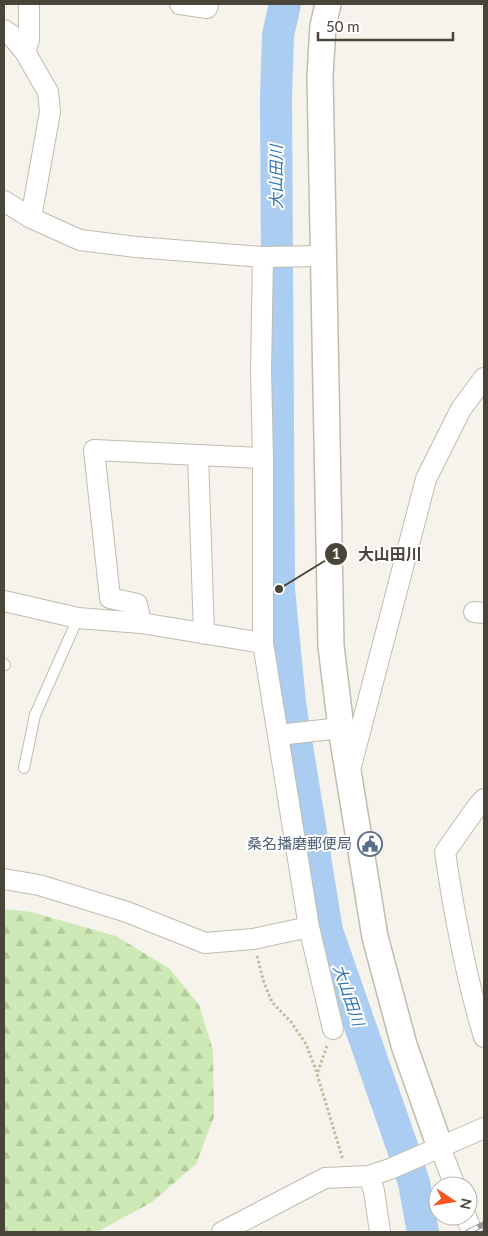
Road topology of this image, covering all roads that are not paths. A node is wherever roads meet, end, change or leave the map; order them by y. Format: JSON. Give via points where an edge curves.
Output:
{"nodes":[{"id":1,"x":29,"y":4,"type":"edge"},
{"id":2,"x":180,"y":4,"type":"edge"},
{"id":3,"x":208,"y":4,"type":"edge"},
{"id":4,"x":328,"y":4,"type":"edge"},
{"id":5,"x":4,"y":30,"type":"edge"},
{"id":6,"x":25,"y":52,"type":"junction"},
{"id":7,"x":4,"y":201,"type":"edge"},
{"id":8,"x":31,"y":218,"type":"junction"},
{"id":9,"x":318,"y":256,"type":"junction"},
{"id":10,"x":266,"y":257,"type":"junction"},
{"id":11,"x":484,"y":378,"type":"edge"},
{"id":12,"x":198,"y":455,"type":"junction"},
{"id":13,"x":263,"y":458,"type":"junction"},
{"id":14,"x":4,"y":601,"type":"edge"},
{"id":15,"x":78,"y":618,"type":"junction"},
{"id":16,"x":141,"y":623,"type":"junction"},
{"id":17,"x":204,"y":634,"type":"junction"},
{"id":18,"x":263,"y":643,"type":"junction"},
{"id":19,"x":335,"y":729,"type":"junction"},
{"id":20,"x":281,"y":735,"type":"junction"},
{"id":21,"x":24,"y":768,"type":"dead end"},
{"id":22,"x":349,"y":774,"type":"junction"},
{"id":23,"x":484,"y":799,"type":"edge"},
{"id":24,"x":4,"y":879,"type":"edge"},
{"id":25,"x":309,"y":927,"type":"junction"},
{"id":26,"x":333,"y":1029,"type":"road end"},
{"id":27,"x":484,"y":1038,"type":"edge"},
{"id":28,"x":484,"y":1128,"type":"edge"},
{"id":29,"x":436,"y":1149,"type":"junction"},
{"id":30,"x":369,"y":1176,"type":"junction"},
{"id":31,"x":450,"y":1176,"type":"edge"},
{"id":32,"x":222,"y":1232,"type":"edge"},
{"id":33,"x":380,"y":1232,"type":"edge"}],
"edges":[{"from":1,"to":6,"type":"street","via":[[29,40]]},
{"from":2,"to":3,"type":"street","via":[[207,8]]},
{"from":4,"to":9,"type":"street","via":[[323,26],[320,76]]},
{"from":5,"to":6,"type":"street"},
{"from":6,"to":8,"type":"street","via":[[48,92],[50,112]]},
{"from":7,"to":8,"type":"street"},
{"from":8,"to":10,"type":"street","via":[[80,240]]},
{"from":9,"to":10,"type":"street"},
{"from":9,"to":19,"type":"street"},
{"from":10,"to":13,"type":"street","via":[[261,370]]},
{"from":11,"to":22,"type":"street","via":[[460,409],[426,480]]},
{"from":12,"to":13,"type":"street"},
{"from":12,"to":16,"type":"street","via":[[94,450],[110,598],[137,604]]},
{"from":12,"to":17,"type":"street"},
{"from":13,"to":18,"type":"street"},
{"from":14,"to":15,"type":"street"},
{"from":15,"to":16,"type":"street"},
{"from":15,"to":21,"type":"lane","via":[[35,715]]},
{"from":16,"to":17,"type":"street"},
{"from":17,"to":18,"type":"street"},
{"from":18,"to":20,"type":"street"},
{"from":19,"to":20,"type":"street"},
{"from":19,"to":22,"type":"street"},
{"from":20,"to":25,"type":"street"},
{"from":22,"to":29,"type":"street","via":[[375,937]]},
{"from":23,"to":27,"type":"street","via":[[445,852],[450,892]]},
{"from":24,"to":25,"type":"street","via":[[39,885],[127,912],[206,943],[252,939]]},
{"from":25,"to":26,"type":"street"},
{"from":28,"to":29,"type":"street"},
{"from":29,"to":30,"type":"street"},
{"from":29,"to":31,"type":"street"},
{"from":30,"to":32,"type":"street","via":[[325,1178]]},
{"from":30,"to":33,"type":"street"}]}
